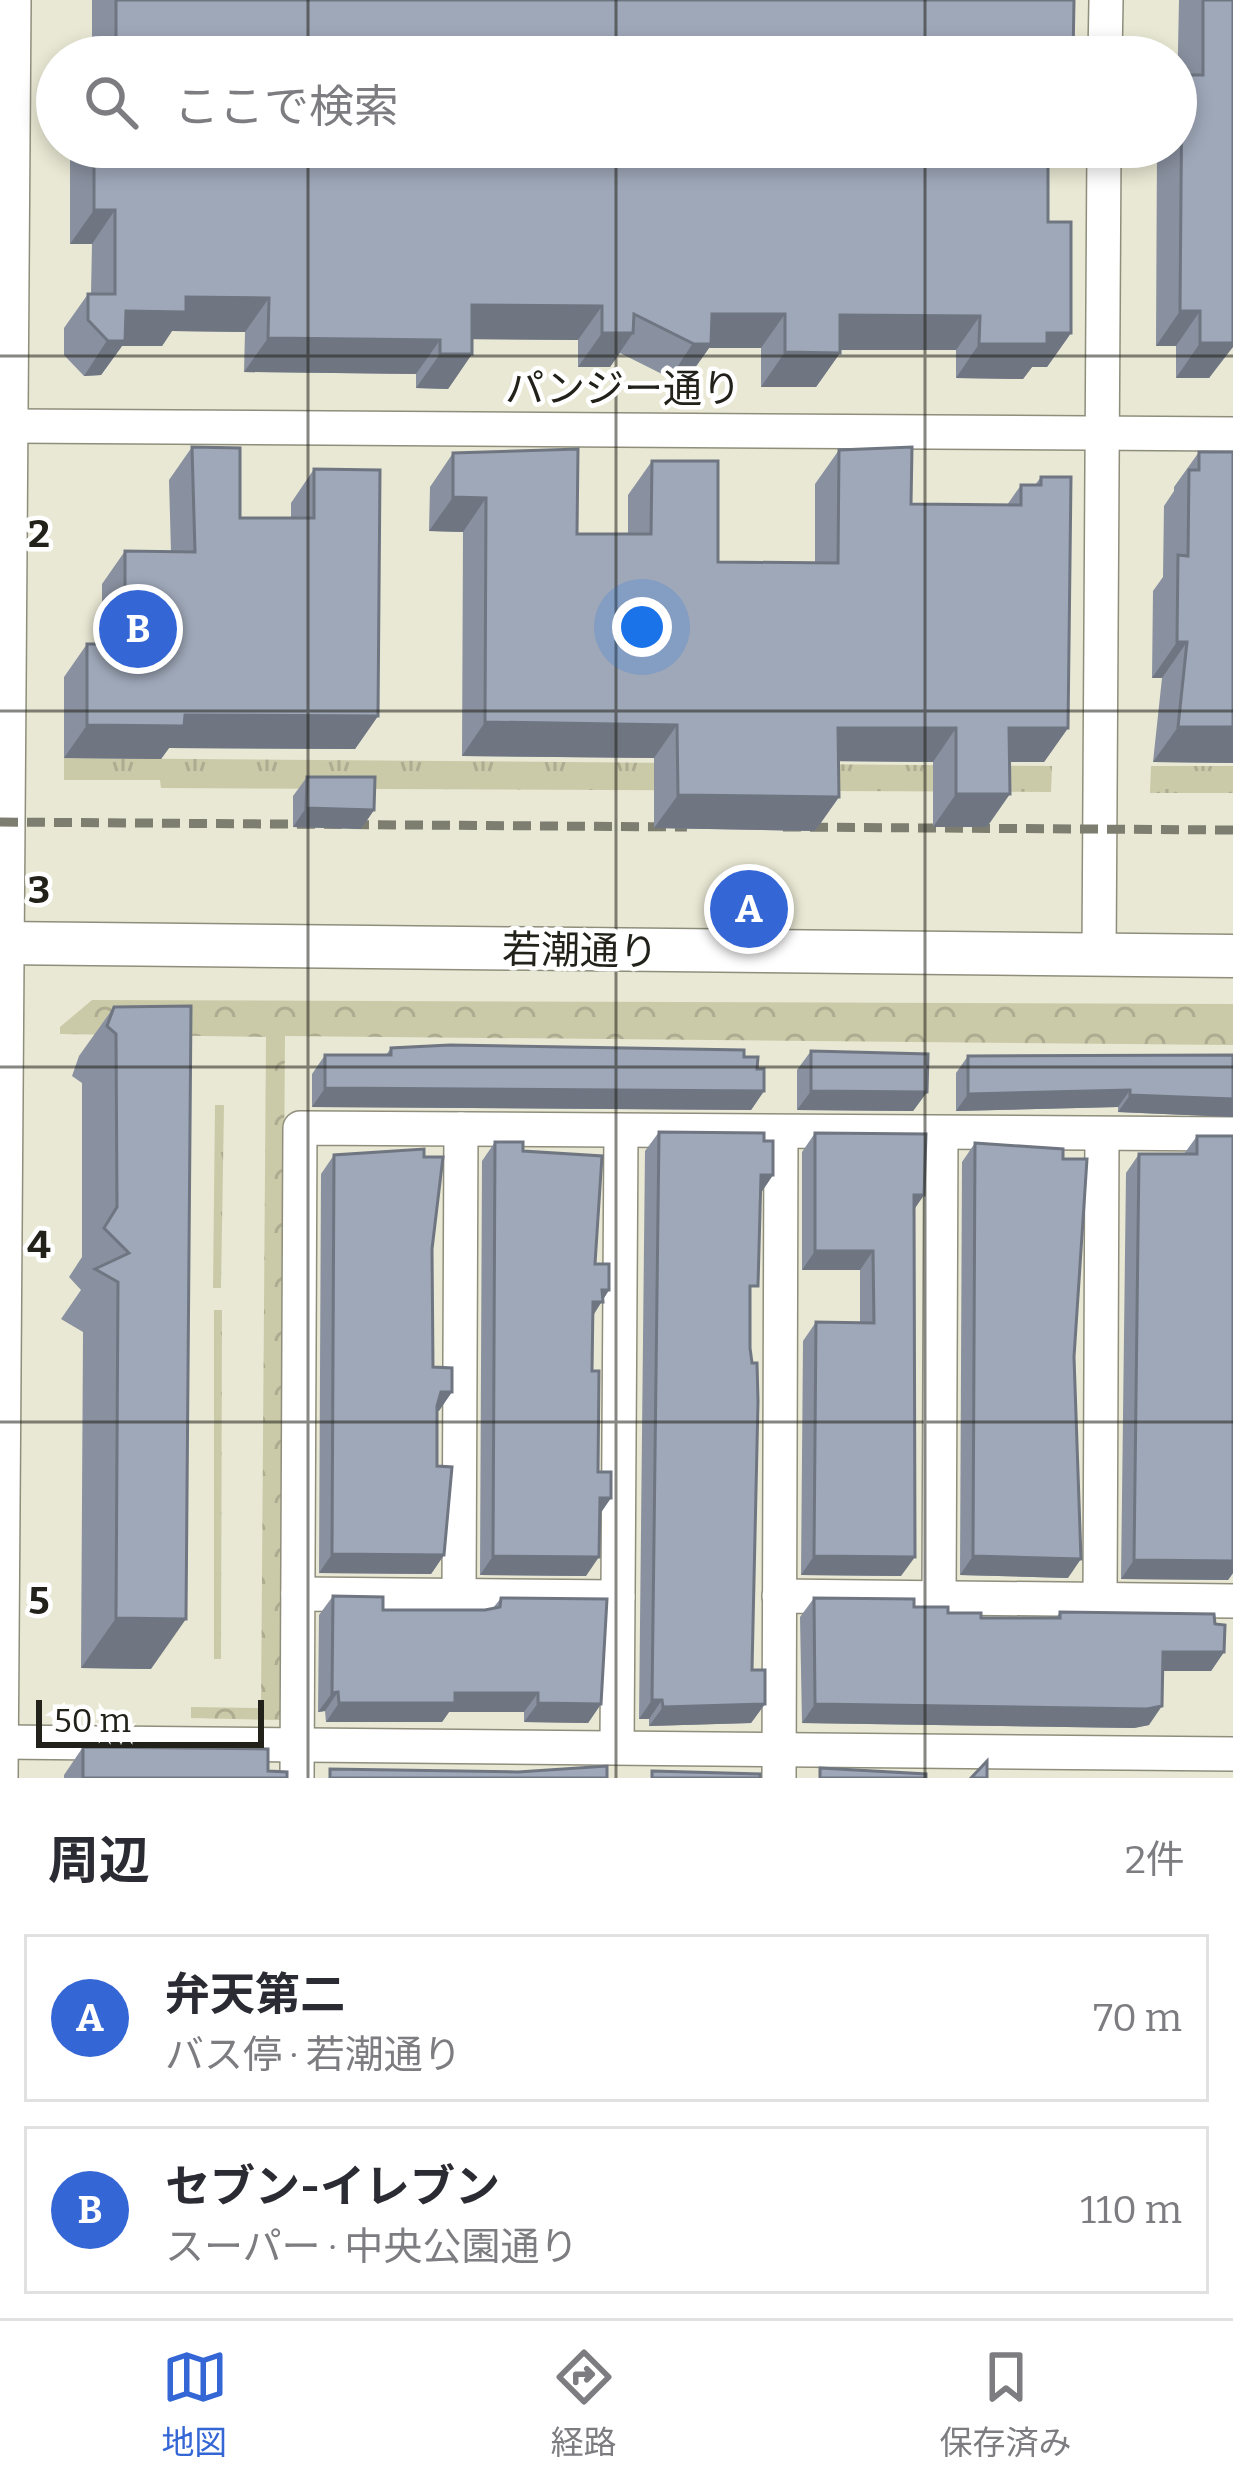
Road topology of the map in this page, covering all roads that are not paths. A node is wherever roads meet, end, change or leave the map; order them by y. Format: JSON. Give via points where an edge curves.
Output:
{"nodes":[{"id":1,"x":14,"y":0,"type":"edge"},
{"id":2,"x":1106,"y":0,"type":"edge"},
{"id":3,"x":1105,"y":36,"type":"edge"},
{"id":4,"x":1104,"y":168,"type":"edge"},
{"id":5,"x":12,"y":426,"type":"junction"},
{"id":6,"x":1101,"y":433,"type":"junction"},
{"id":7,"x":1233,"y":434,"type":"edge"},
{"id":8,"x":4,"y":943,"type":"edge"},
{"id":9,"x":1099,"y":956,"type":"junction"},
{"id":10,"x":1233,"y":956,"type":"edge"},
{"id":11,"x":460,"y":1129,"type":"junction"},
{"id":12,"x":621,"y":1132,"type":"junction"},
{"id":13,"x":781,"y":1133,"type":"junction"},
{"id":14,"x":941,"y":1133,"type":"junction"},
{"id":15,"x":1102,"y":1134,"type":"junction"},
{"id":16,"x":1233,"y":1134,"type":"edge"},
{"id":17,"x":298,"y":1594,"type":"junction"},
{"id":18,"x":459,"y":1594,"type":"junction"},
{"id":19,"x":779,"y":1596,"type":"junction"},
{"id":20,"x":618,"y":1597,"type":"junction"},
{"id":21,"x":939,"y":1601,"type":"junction"},
{"id":22,"x":1100,"y":1601,"type":"junction"},
{"id":23,"x":1233,"y":1601,"type":"edge"},
{"id":24,"x":2,"y":1742,"type":"edge"},
{"id":25,"x":617,"y":1747,"type":"junction"},
{"id":26,"x":1233,"y":1754,"type":"edge"},
{"id":27,"x":297,"y":1762,"type":"edge"},
{"id":28,"x":779,"y":1764,"type":"edge"},
{"id":29,"x":949,"y":1765,"type":"edge"},
{"id":30,"x":1,"y":1778,"type":"edge"}],
"edges":[{"from":1,"to":5,"type":"street"},
{"from":2,"to":3,"type":"street"},
{"from":4,"to":6,"type":"street"},
{"from":5,"to":6,"type":"street","name":"パンジー通り"},
{"from":5,"to":8,"type":"street"},
{"from":6,"to":7,"type":"street","name":"パンジー通り"},
{"from":6,"to":9,"type":"street"},
{"from":8,"to":9,"type":"main road","name":"若潮通り"},
{"from":8,"to":24,"type":"street"},
{"from":9,"to":10,"type":"main road","name":"若潮通り"},
{"from":11,"to":12,"type":"street"},
{"from":11,"to":17,"type":"street","via":[[300,1128]]},
{"from":11,"to":18,"type":"street"},
{"from":12,"to":13,"type":"street"},
{"from":12,"to":20,"type":"street"},
{"from":13,"to":14,"type":"street"},
{"from":13,"to":19,"type":"street"},
{"from":14,"to":15,"type":"street"},
{"from":14,"to":21,"type":"street"},
{"from":15,"to":16,"type":"street"},
{"from":15,"to":22,"type":"street"},
{"from":17,"to":18,"type":"street"},
{"from":17,"to":27,"type":"street"},
{"from":18,"to":20,"type":"street"},
{"from":19,"to":21,"type":"street"},
{"from":19,"to":28,"type":"street"},
{"from":20,"to":25,"type":"street"},
{"from":21,"to":22,"type":"street"},
{"from":22,"to":23,"type":"street"},
{"from":24,"to":27,"type":"street"},
{"from":24,"to":30,"type":"street"},
{"from":25,"to":27,"type":"street"},
{"from":25,"to":28,"type":"street"},
{"from":26,"to":29,"type":"street"},
{"from":28,"to":29,"type":"street"}]}
